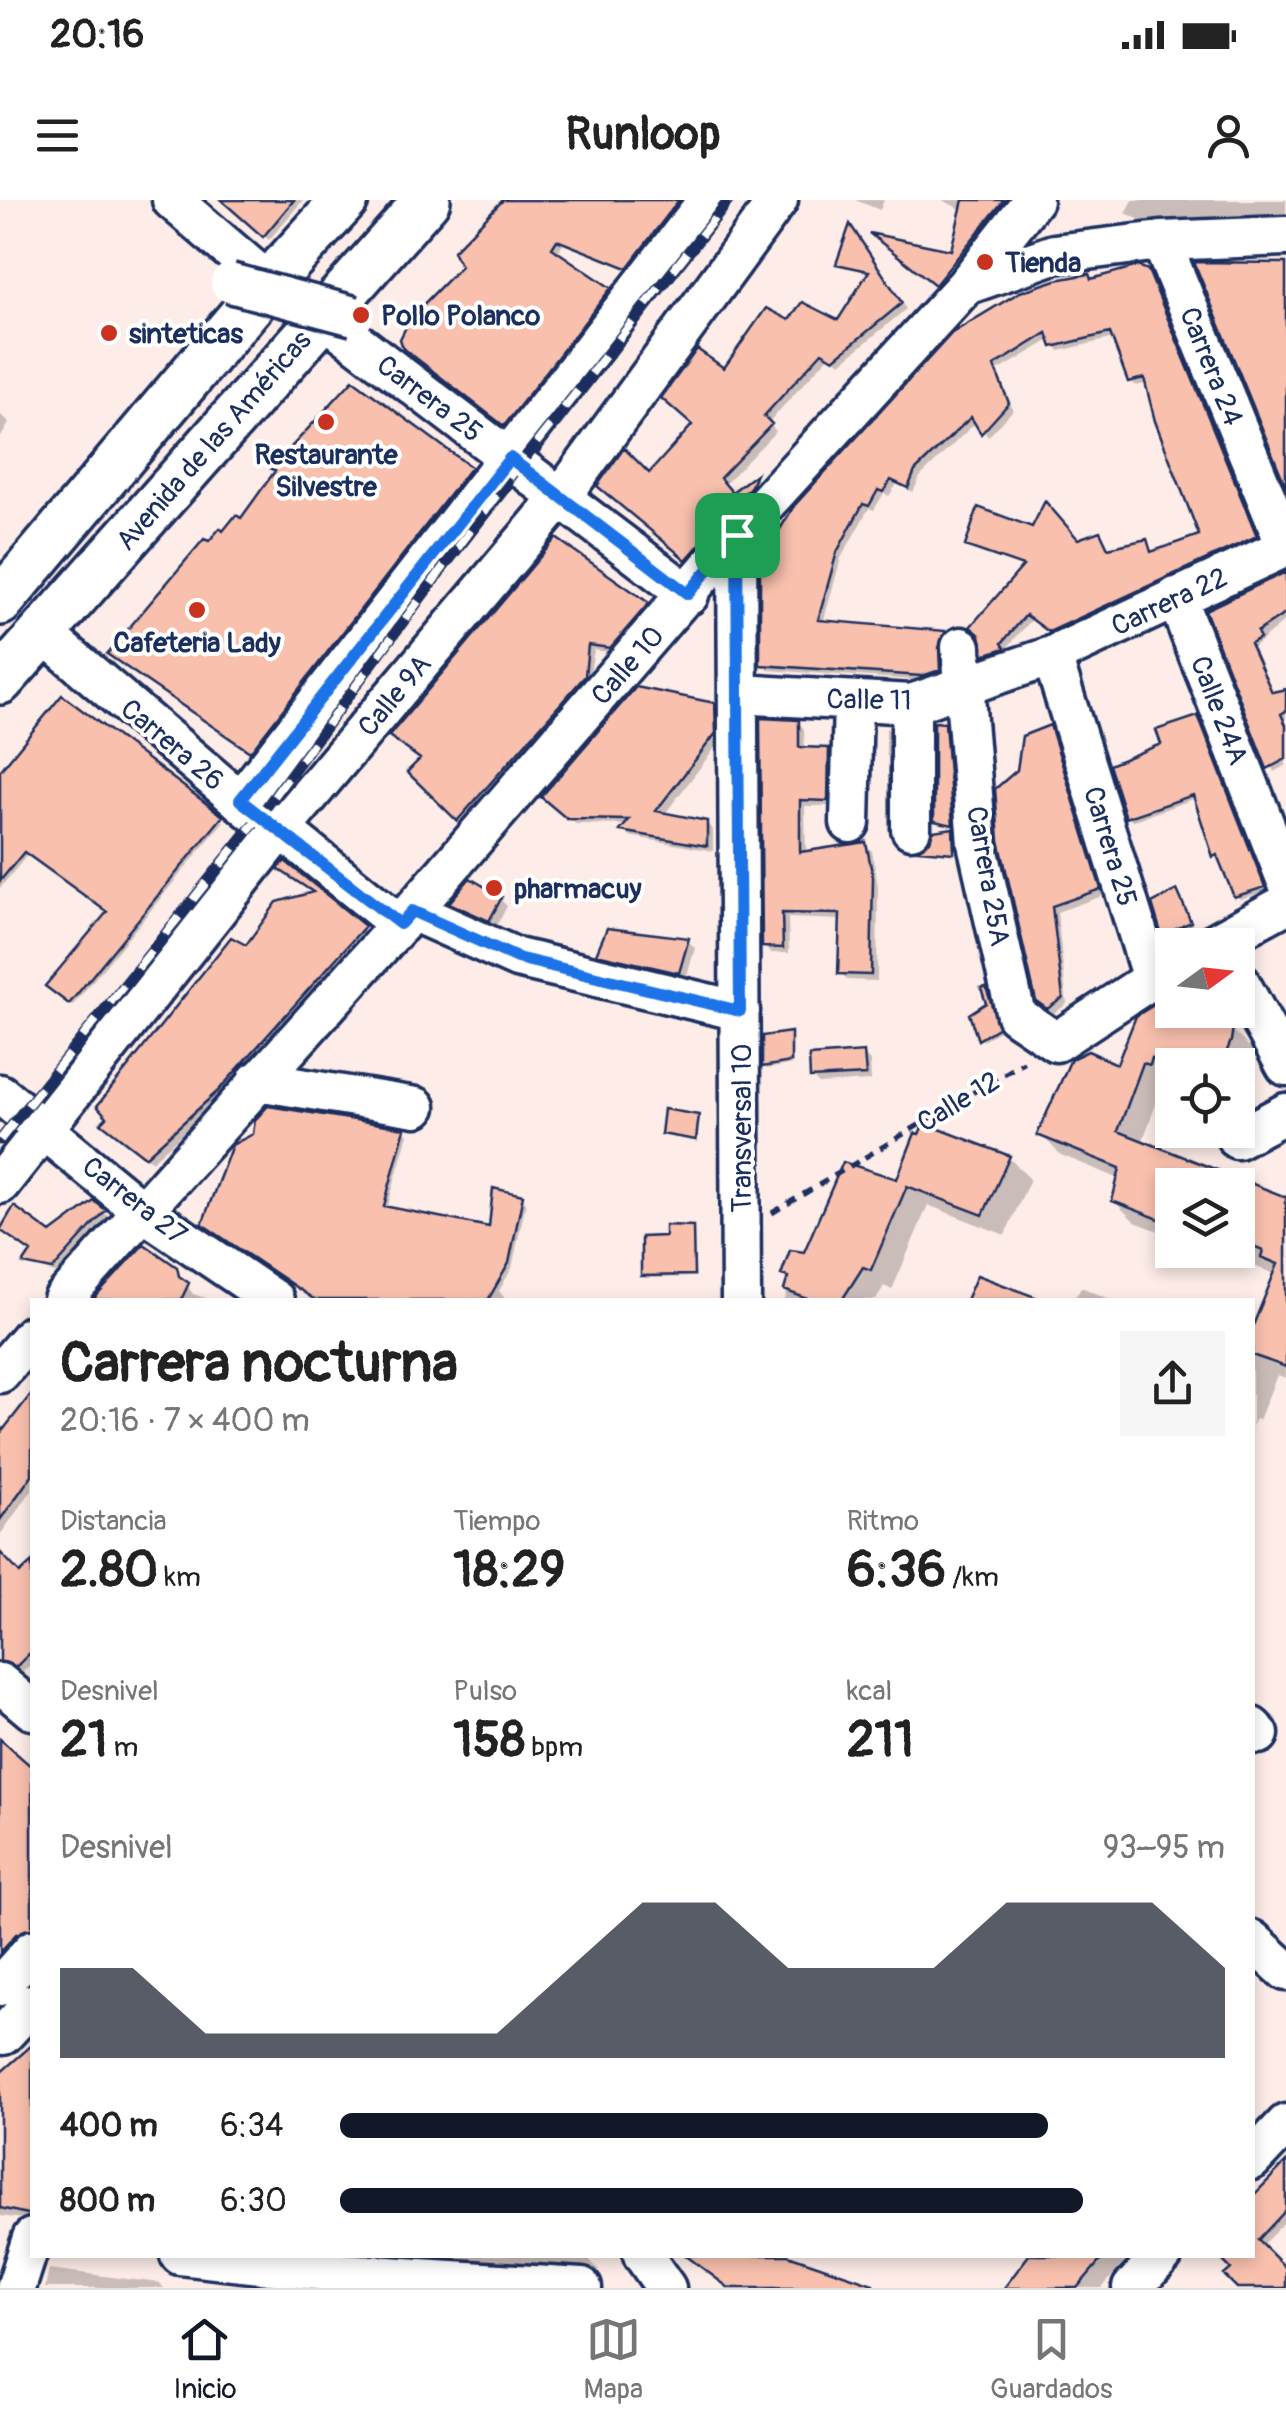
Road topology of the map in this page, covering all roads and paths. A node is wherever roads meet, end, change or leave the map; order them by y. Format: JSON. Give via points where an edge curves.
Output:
{"nodes":[{"id":1,"x":172,"y":200,"type":"edge"},
{"id":2,"x":345,"y":200,"type":"edge"},
{"id":3,"x":427,"y":200,"type":"edge"},
{"id":4,"x":708,"y":200,"type":"edge"},
{"id":5,"x":778,"y":200,"type":"edge"},
{"id":6,"x":1032,"y":201,"type":"edge"},
{"id":7,"x":1286,"y":236,"type":"edge"},
{"id":8,"x":1161,"y":241,"type":"junction"},
{"id":9,"x":966,"y":285,"type":"junction"},
{"id":10,"x":250,"y":289,"type":"junction"},
{"id":11,"x":338,"y":311,"type":"junction"},
{"id":12,"x":510,"y":458,"type":"junction"},
{"id":13,"x":561,"y":497,"type":"junction"},
{"id":14,"x":737,"y":535,"type":"junction"},
{"id":15,"x":1286,"y":546,"type":"edge"},
{"id":16,"x":688,"y":594,"type":"junction"},
{"id":17,"x":1176,"y":596,"type":"junction"},
{"id":18,"x":0,"y":602,"type":"edge"},
{"id":19,"x":43,"y":633,"type":"junction"},
{"id":20,"x":961,"y":647,"type":"dead end"},
{"id":21,"x":1052,"y":656,"type":"junction"},
{"id":22,"x":0,"y":681,"type":"edge"},
{"id":23,"x":966,"y":688,"type":"junction"},
{"id":24,"x":740,"y":694,"type":"junction"},
{"id":25,"x":853,"y":701,"type":"junction"},
{"id":26,"x":911,"y":704,"type":"junction"},
{"id":27,"x":240,"y":800,"type":"junction"},
{"id":28,"x":850,"y":823,"type":"dead end"},
{"id":29,"x":281,"y":829,"type":"junction"},
{"id":30,"x":911,"y":830,"type":"dead end"},
{"id":31,"x":1286,"y":879,"type":"edge"},
{"id":32,"x":1286,"y":904,"type":"edge"},
{"id":33,"x":406,"y":918,"type":"junction"},
{"id":34,"x":1244,"y":928,"type":"edge"},
{"id":35,"x":1155,"y":953,"type":"edge"},
{"id":36,"x":1155,"y":978,"type":"edge"},
{"id":37,"x":1255,"y":1010,"type":"edge"},
{"id":38,"x":740,"y":1011,"type":"junction"},
{"id":39,"x":1056,"y":1042,"type":"junction"},
{"id":40,"x":1286,"y":1066,"type":"edge"},
{"id":41,"x":257,"y":1081,"type":"junction"},
{"id":42,"x":0,"y":1094,"type":"edge"},
{"id":43,"x":416,"y":1107,"type":"dead end"},
{"id":44,"x":1286,"y":1113,"type":"edge"},
{"id":45,"x":42,"y":1127,"type":"junction"},
{"id":46,"x":1255,"y":1129,"type":"edge"},
{"id":47,"x":0,"y":1184,"type":"edge"},
{"id":48,"x":141,"y":1210,"type":"junction"},
{"id":49,"x":741,"y":1232,"type":"junction"},
{"id":50,"x":65,"y":1298,"type":"edge"},
{"id":51,"x":271,"y":1298,"type":"edge"},
{"id":52,"x":741,"y":1298,"type":"edge"},
{"id":53,"x":30,"y":1338,"type":"edge"},
{"id":54,"x":0,"y":1373,"type":"edge"},
{"id":55,"x":1255,"y":1943,"type":"edge"},
{"id":56,"x":30,"y":1952,"type":"edge"},
{"id":57,"x":1286,"y":1971,"type":"edge"},
{"id":58,"x":0,"y":1986,"type":"edge"},
{"id":59,"x":30,"y":2006,"type":"edge"},
{"id":60,"x":0,"y":2033,"type":"edge"},
{"id":61,"x":1286,"y":2124,"type":"edge"},
{"id":62,"x":1255,"y":2157,"type":"edge"},
{"id":63,"x":24,"y":2239,"type":"edge"},
{"id":64,"x":183,"y":2258,"type":"edge"},
{"id":65,"x":645,"y":2258,"type":"edge"},
{"id":66,"x":1160,"y":2258,"type":"edge"},
{"id":67,"x":257,"y":2259,"type":"edge"},
{"id":68,"x":332,"y":2280,"type":"edge"},
{"id":69,"x":16,"y":2288,"type":"edge"},
{"id":70,"x":178,"y":2288,"type":"edge"},
{"id":71,"x":582,"y":2288,"type":"edge"},
{"id":72,"x":665,"y":2288,"type":"edge"},
{"id":73,"x":1132,"y":2288,"type":"edge"}],
"edges":[{"from":1,"to":10,"type":"street"},
{"from":2,"to":10,"type":"main road","name":"Avenida de las Américas"},
{"from":3,"to":11,"type":"main road","name":"Avenida de las Américas"},
{"from":4,"to":12,"type":"street","name":"Calle 9A"},
{"from":5,"to":13,"type":"street","name":"Calle 9A"},
{"from":6,"to":9,"type":"street","name":"Calle 10"},
{"from":7,"to":8,"type":"street"},
{"from":8,"to":9,"type":"street","via":[[1054,254]]},
{"from":8,"to":15,"type":"street","name":"Carrera 24"},
{"from":9,"to":14,"type":"street","name":"Calle 10"},
{"from":10,"to":11,"type":"street","bridge":true},
{"from":10,"to":18,"type":"main road","name":"Avenida de las Américas"},
{"from":11,"to":12,"type":"street","name":"Carrera 25"},
{"from":11,"to":19,"type":"main road","name":"Avenida de las Américas"},
{"from":12,"to":13,"type":"street","name":"Carrera 25"},
{"from":12,"to":27,"type":"street","name":"Calle 9A"},
{"from":13,"to":16,"type":"street","name":"Carrera 25"},
{"from":13,"to":29,"type":"street","name":"Calle 9A"},
{"from":14,"to":16,"type":"street","name":"Calle 10"},
{"from":14,"to":24,"type":"street","name":"Transversal 10"},
{"from":15,"to":17,"type":"street","name":"Carrera 22"},
{"from":16,"to":33,"type":"street","name":"Calle 10"},
{"from":17,"to":21,"type":"street","name":"Carrera 22"},
{"from":17,"to":31,"type":"street","name":"Calle 24A"},
{"from":19,"to":22,"type":"main road","name":"Avenida de las Américas"},
{"from":19,"to":27,"type":"street","name":"Carrera 26"},
{"from":20,"to":23,"type":"street","name":"Carrera 25A"},
{"from":21,"to":23,"type":"street","name":"Calle 11"},
{"from":21,"to":35,"type":"street","name":"Carrera 25"},
{"from":23,"to":26,"type":"street","name":"Calle 11"},
{"from":23,"to":39,"type":"street","name":"Carrera 25A","via":[[977,844],[1016,1015]]},
{"from":24,"to":25,"type":"street","name":"Calle 11"},
{"from":24,"to":38,"type":"street","name":"Transversal 10"},
{"from":25,"to":26,"type":"street","name":"Calle 11"},
{"from":25,"to":28,"type":"street"},
{"from":26,"to":30,"type":"street"},
{"from":27,"to":29,"type":"street","name":"Carrera 26"},
{"from":29,"to":33,"type":"street","name":"Carrera 26"},
{"from":29,"to":45,"type":"street","name":"Calle 9A"},
{"from":32,"to":34,"type":"street"},
{"from":33,"to":38,"type":"street","name":"Carrera 26","via":[[517,958]]},
{"from":33,"to":41,"type":"street","name":"Calle 10"},
{"from":36,"to":39,"type":"street"},
{"from":37,"to":40,"type":"street"},
{"from":38,"to":49,"type":"street","name":"Transversal 10"},
{"from":39,"to":49,"type":"path","name":"Calle 12"},
{"from":41,"to":43,"type":"street"},
{"from":41,"to":48,"type":"street","name":"Calle 10"},
{"from":42,"to":45,"type":"street","name":"Carrera 27"},
{"from":44,"to":46,"type":"street"},
{"from":45,"to":47,"type":"street","name":"Calle 9A"},
{"from":45,"to":48,"type":"street","name":"Carrera 27"},
{"from":48,"to":50,"type":"street","name":"Calle 10"},
{"from":48,"to":51,"type":"street","name":"Carrera 27"},
{"from":49,"to":52,"type":"street","name":"Transversal 10"},
{"from":53,"to":54,"type":"street"},
{"from":55,"to":57,"type":"street"},
{"from":56,"to":58,"type":"street"},
{"from":59,"to":60,"type":"street"},
{"from":61,"to":62,"type":"street"},
{"from":63,"to":69,"type":"street"},
{"from":64,"to":70,"type":"street"},
{"from":65,"to":72,"type":"street"},
{"from":66,"to":73,"type":"street"},
{"from":67,"to":68,"type":"street"},
{"from":68,"to":71,"type":"street"}]}
